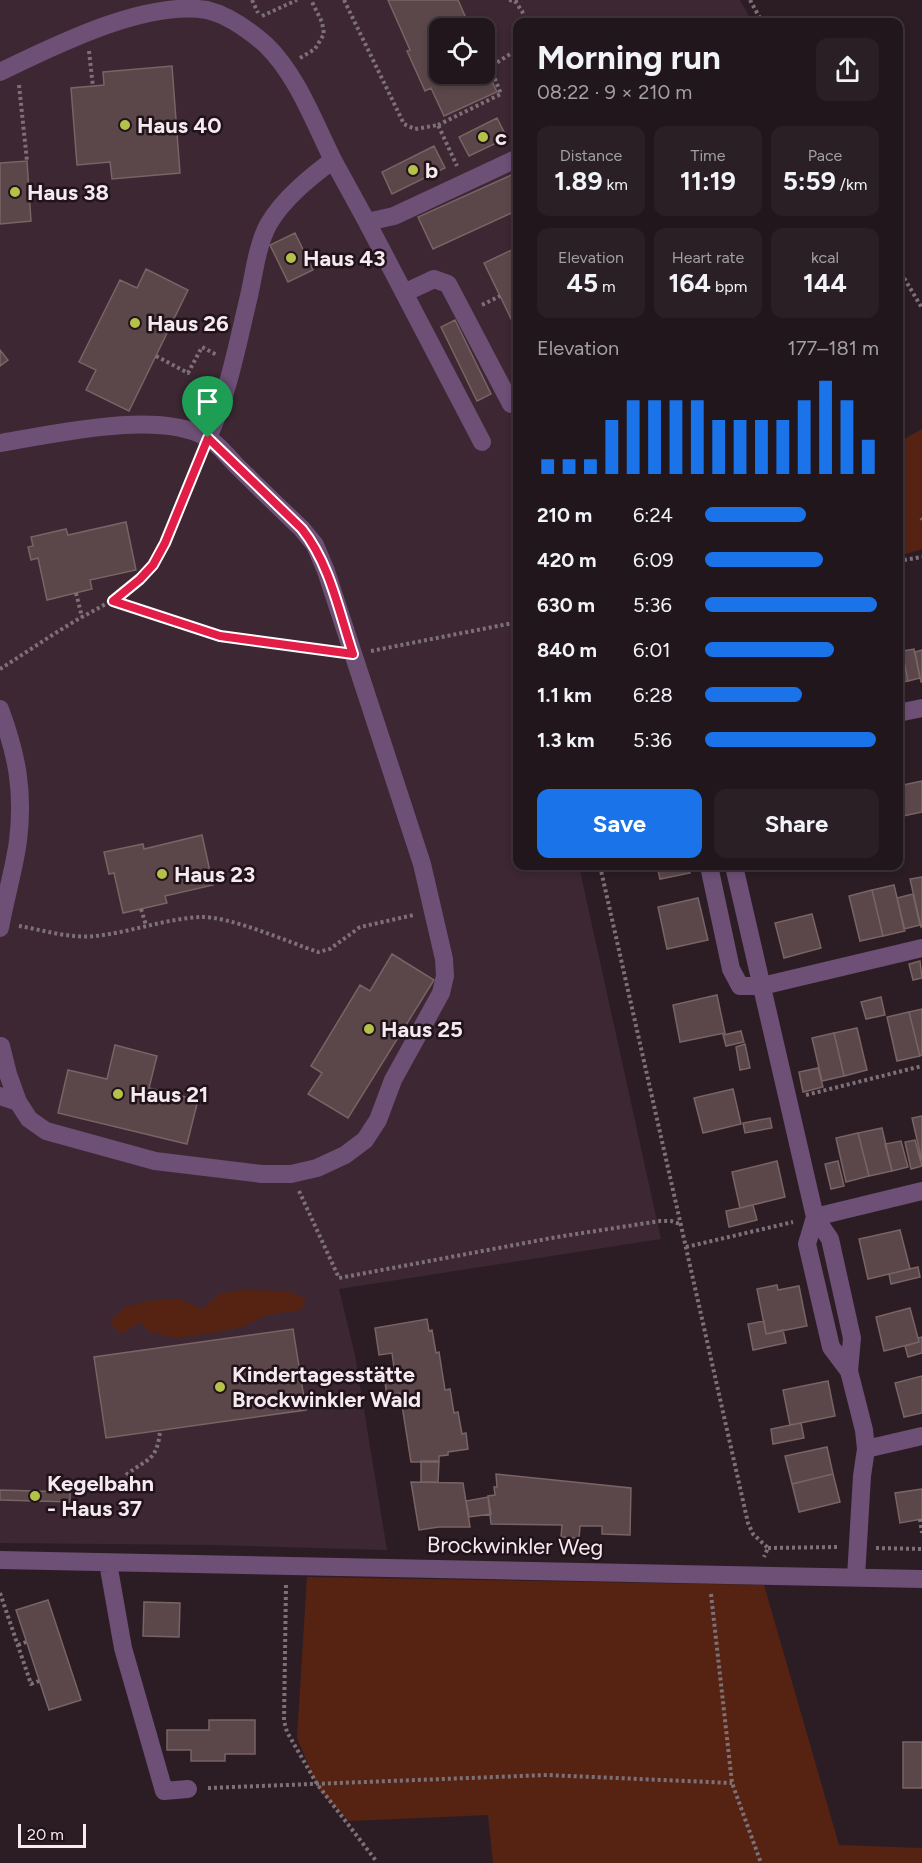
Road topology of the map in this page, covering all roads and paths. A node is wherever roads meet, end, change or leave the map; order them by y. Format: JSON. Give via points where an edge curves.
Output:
{"nodes":[{"id":1,"x":252,"y":0,"type":"edge"},
{"id":2,"x":297,"y":0,"type":"edge"},
{"id":3,"x":311,"y":0,"type":"edge"},
{"id":4,"x":344,"y":0,"type":"edge"},
{"id":5,"x":509,"y":0,"type":"edge"},
{"id":6,"x":521,"y":0,"type":"edge"},
{"id":7,"x":750,"y":0,"type":"edge"},
{"id":8,"x":515,"y":1,"type":"edge"},
{"id":9,"x":525,"y":18,"type":"edge"},
{"id":10,"x":760,"y":18,"type":"edge"},
{"id":11,"x":87,"y":32,"type":"junction"},
{"id":12,"x":513,"y":53,"type":"edge"},
{"id":13,"x":17,"y":64,"type":"junction"},
{"id":14,"x":284,"y":68,"type":"junction"},
{"id":15,"x":0,"y":72,"type":"edge"},
{"id":16,"x":93,"y":87,"type":"dead end"},
{"id":17,"x":438,"y":125,"type":"junction"},
{"id":18,"x":333,"y":160,"type":"junction"},
{"id":19,"x":513,"y":160,"type":"edge"},
{"id":20,"x":27,"y":161,"type":"dead end"},
{"id":21,"x":465,"y":183,"type":"junction"},
{"id":22,"x":366,"y":222,"type":"junction"},
{"id":23,"x":903,"y":276,"type":"edge"},
{"id":24,"x":404,"y":293,"type":"junction"},
{"id":25,"x":922,"y":308,"type":"edge"},
{"id":26,"x":156,"y":356,"type":"dead end"},
{"id":27,"x":233,"y":363,"type":"junction"},
{"id":28,"x":511,"y":404,"type":"dead end"},
{"id":29,"x":208,"y":438,"type":"junction"},
{"id":30,"x":482,"y":442,"type":"dead end"},
{"id":31,"x":0,"y":443,"type":"edge"},
{"id":32,"x":922,"y":557,"type":"edge"},
{"id":33,"x":903,"y":560,"type":"edge"},
{"id":34,"x":76,"y":593,"type":"dead end"},
{"id":35,"x":113,"y":601,"type":"junction"},
{"id":36,"x":82,"y":617,"type":"junction"},
{"id":37,"x":513,"y":623,"type":"edge"},
{"id":38,"x":353,"y":654,"type":"junction"},
{"id":39,"x":0,"y":669,"type":"edge"},
{"id":40,"x":922,"y":708,"type":"edge"},
{"id":41,"x":0,"y":709,"type":"edge"},
{"id":42,"x":903,"y":712,"type":"edge"},
{"id":43,"x":601,"y":870,"type":"edge"},
{"id":44,"x":710,"y":870,"type":"edge"},
{"id":45,"x":735,"y":870,"type":"edge"},
{"id":46,"x":141,"y":909,"type":"dead end"},
{"id":47,"x":432,"y":910,"type":"junction"},
{"id":48,"x":1,"y":923,"type":"edge"},
{"id":49,"x":146,"y":925,"type":"junction"},
{"id":50,"x":0,"y":927,"type":"edge"},
{"id":51,"x":922,"y":948,"type":"edge"},
{"id":52,"x":762,"y":986,"type":"junction"},
{"id":53,"x":0,"y":1040,"type":"edge"},
{"id":54,"x":0,"y":1046,"type":"edge"},
{"id":55,"x":922,"y":1066,"type":"edge"},
{"id":56,"x":0,"y":1096,"type":"edge"},
{"id":57,"x":787,"y":1100,"type":"junction"},
{"id":58,"x":18,"y":1102,"type":"junction"},
{"id":59,"x":291,"y":1174,"type":"junction"},
{"id":60,"x":922,"y":1191,"type":"edge"},
{"id":61,"x":815,"y":1217,"type":"junction"},
{"id":62,"x":680,"y":1225,"type":"junction"},
{"id":63,"x":686,"y":1247,"type":"junction"},
{"id":64,"x":160,"y":1431,"type":"dead end"},
{"id":65,"x":922,"y":1436,"type":"edge"},
{"id":66,"x":866,"y":1449,"type":"junction"},
{"id":67,"x":126,"y":1475,"type":"dead end"},
{"id":68,"x":921,"y":1522,"type":"edge"},
{"id":69,"x":922,"y":1533,"type":"edge"},
{"id":70,"x":0,"y":1560,"type":"edge"},
{"id":71,"x":108,"y":1563,"type":"junction"},
{"id":72,"x":286,"y":1566,"type":"junction"},
{"id":73,"x":708,"y":1574,"type":"junction"},
{"id":74,"x":759,"y":1575,"type":"junction"},
{"id":75,"x":856,"y":1577,"type":"junction"},
{"id":76,"x":922,"y":1579,"type":"edge"},
{"id":77,"x":0,"y":1593,"type":"edge"},
{"id":78,"x":26,"y":1642,"type":"dead end"},
{"id":79,"x":18,"y":1645,"type":"junction"},
{"id":80,"x":39,"y":1681,"type":"dead end"},
{"id":81,"x":732,"y":1783,"type":"junction"},
{"id":82,"x":317,"y":1784,"type":"junction"},
{"id":83,"x":188,"y":1789,"type":"joint"},
{"id":84,"x":377,"y":1862,"type":"edge"},
{"id":85,"x":761,"y":1863,"type":"edge"}],
"edges":[{"from":1,"to":2,"type":"path","via":[[260,16]]},
{"from":3,"to":14,"type":"path","via":[[324,34],[315,49]]},
{"from":4,"to":17,"type":"path","via":[[404,124],[415,129]]},
{"from":5,"to":8,"type":"path"},
{"from":6,"to":8,"type":"path"},
{"from":7,"to":10,"type":"path"},
{"from":8,"to":9,"type":"path"},
{"from":11,"to":13,"type":"street"},
{"from":11,"to":14,"type":"street","via":[[165,8],[208,10],[244,28],[267,46]]},
{"from":11,"to":16,"type":"path"},
{"from":12,"to":17,"type":"path","via":[[490,67],[501,94]]},
{"from":13,"to":15,"type":"street"},
{"from":13,"to":20,"type":"path"},
{"from":14,"to":18,"type":"street"},
{"from":17,"to":21,"type":"path"},
{"from":18,"to":22,"type":"street"},
{"from":18,"to":27,"type":"street","via":[[279,209],[267,227]]},
{"from":19,"to":21,"type":"street"},
{"from":21,"to":22,"type":"street","via":[[394,216]]},
{"from":22,"to":24,"type":"street"},
{"from":23,"to":25,"type":"path"},
{"from":24,"to":28,"type":"street","via":[[434,279],[448,284]]},
{"from":24,"to":30,"type":"street"},
{"from":26,"to":27,"type":"path","via":[[188,373],[202,347]]},
{"from":27,"to":29,"type":"street","via":[[223,405]]},
{"from":29,"to":31,"type":"street","via":[[186,428],[133,424]]},
{"from":29,"to":35,"type":"path","via":[[153,565]]},
{"from":29,"to":38,"type":"street","via":[[315,545]]},
{"from":32,"to":33,"type":"path"},
{"from":34,"to":36,"type":"path"},
{"from":35,"to":36,"type":"path"},
{"from":35,"to":38,"type":"path","via":[[220,636]]},
{"from":36,"to":39,"type":"path"},
{"from":37,"to":38,"type":"path"},
{"from":38,"to":47,"type":"street","via":[[422,864]]},
{"from":40,"to":42,"type":"street"},
{"from":41,"to":48,"type":"street","via":[[21,796],[18,842]]},
{"from":43,"to":62,"type":"path"},
{"from":44,"to":52,"type":"street","via":[[731,969],[740,986]]},
{"from":45,"to":52,"type":"street"},
{"from":46,"to":49,"type":"path"},
{"from":47,"to":49,"type":"path","via":[[360,927],[330,949],[318,952],[222,920],[201,917]]},
{"from":47,"to":59,"type":"street","via":[[446,976],[441,993],[393,1080],[378,1120],[365,1140],[345,1155]]},
{"from":48,"to":49,"type":"path","via":[[80,936]]},
{"from":48,"to":50,"type":"street"},
{"from":51,"to":52,"type":"street"},
{"from":52,"to":57,"type":"street"},
{"from":53,"to":54,"type":"street"},
{"from":54,"to":58,"type":"street"},
{"from":55,"to":57,"type":"path"},
{"from":56,"to":58,"type":"street"},
{"from":57,"to":61,"type":"street"},
{"from":58,"to":59,"type":"street","via":[[29,1119],[46,1131],[114,1151],[155,1161]]},
{"from":59,"to":62,"type":"path","via":[[339,1278],[557,1237],[660,1221]]},
{"from":60,"to":61,"type":"street"},
{"from":61,"to":63,"type":"path"},
{"from":61,"to":66,"type":"street","via":[[830,1239],[852,1338],[849,1371]]},
{"from":62,"to":63,"type":"path"},
{"from":63,"to":74,"type":"path","via":[[748,1523],[768,1548]]},
{"from":64,"to":67,"type":"path","via":[[153,1458]]},
{"from":65,"to":66,"type":"street"},
{"from":66,"to":75,"type":"street"},
{"from":68,"to":69,"type":"path"},
{"from":70,"to":71,"type":"street","name":"Brockwinkler Weg"},
{"from":71,"to":72,"type":"street","name":"Brockwinkler Weg"},
{"from":71,"to":83,"type":"street","via":[[123,1648],[164,1791]]},
{"from":72,"to":73,"type":"street","name":"Brockwinkler Weg"},
{"from":72,"to":82,"type":"path","via":[[284,1721],[286,1732]]},
{"from":73,"to":74,"type":"street","name":"Brockwinkler Weg"},
{"from":73,"to":81,"type":"path"},
{"from":74,"to":75,"type":"street","name":"Brockwinkler Weg"},
{"from":75,"to":76,"type":"street","name":"Brockwinkler Weg"},
{"from":77,"to":79,"type":"path"},
{"from":78,"to":79,"type":"path"},
{"from":79,"to":80,"type":"path","via":[[31,1684]]},
{"from":81,"to":82,"type":"path","via":[[547,1775]]},
{"from":81,"to":85,"type":"path"},
{"from":82,"to":83,"type":"path"},
{"from":82,"to":84,"type":"path"}]}
